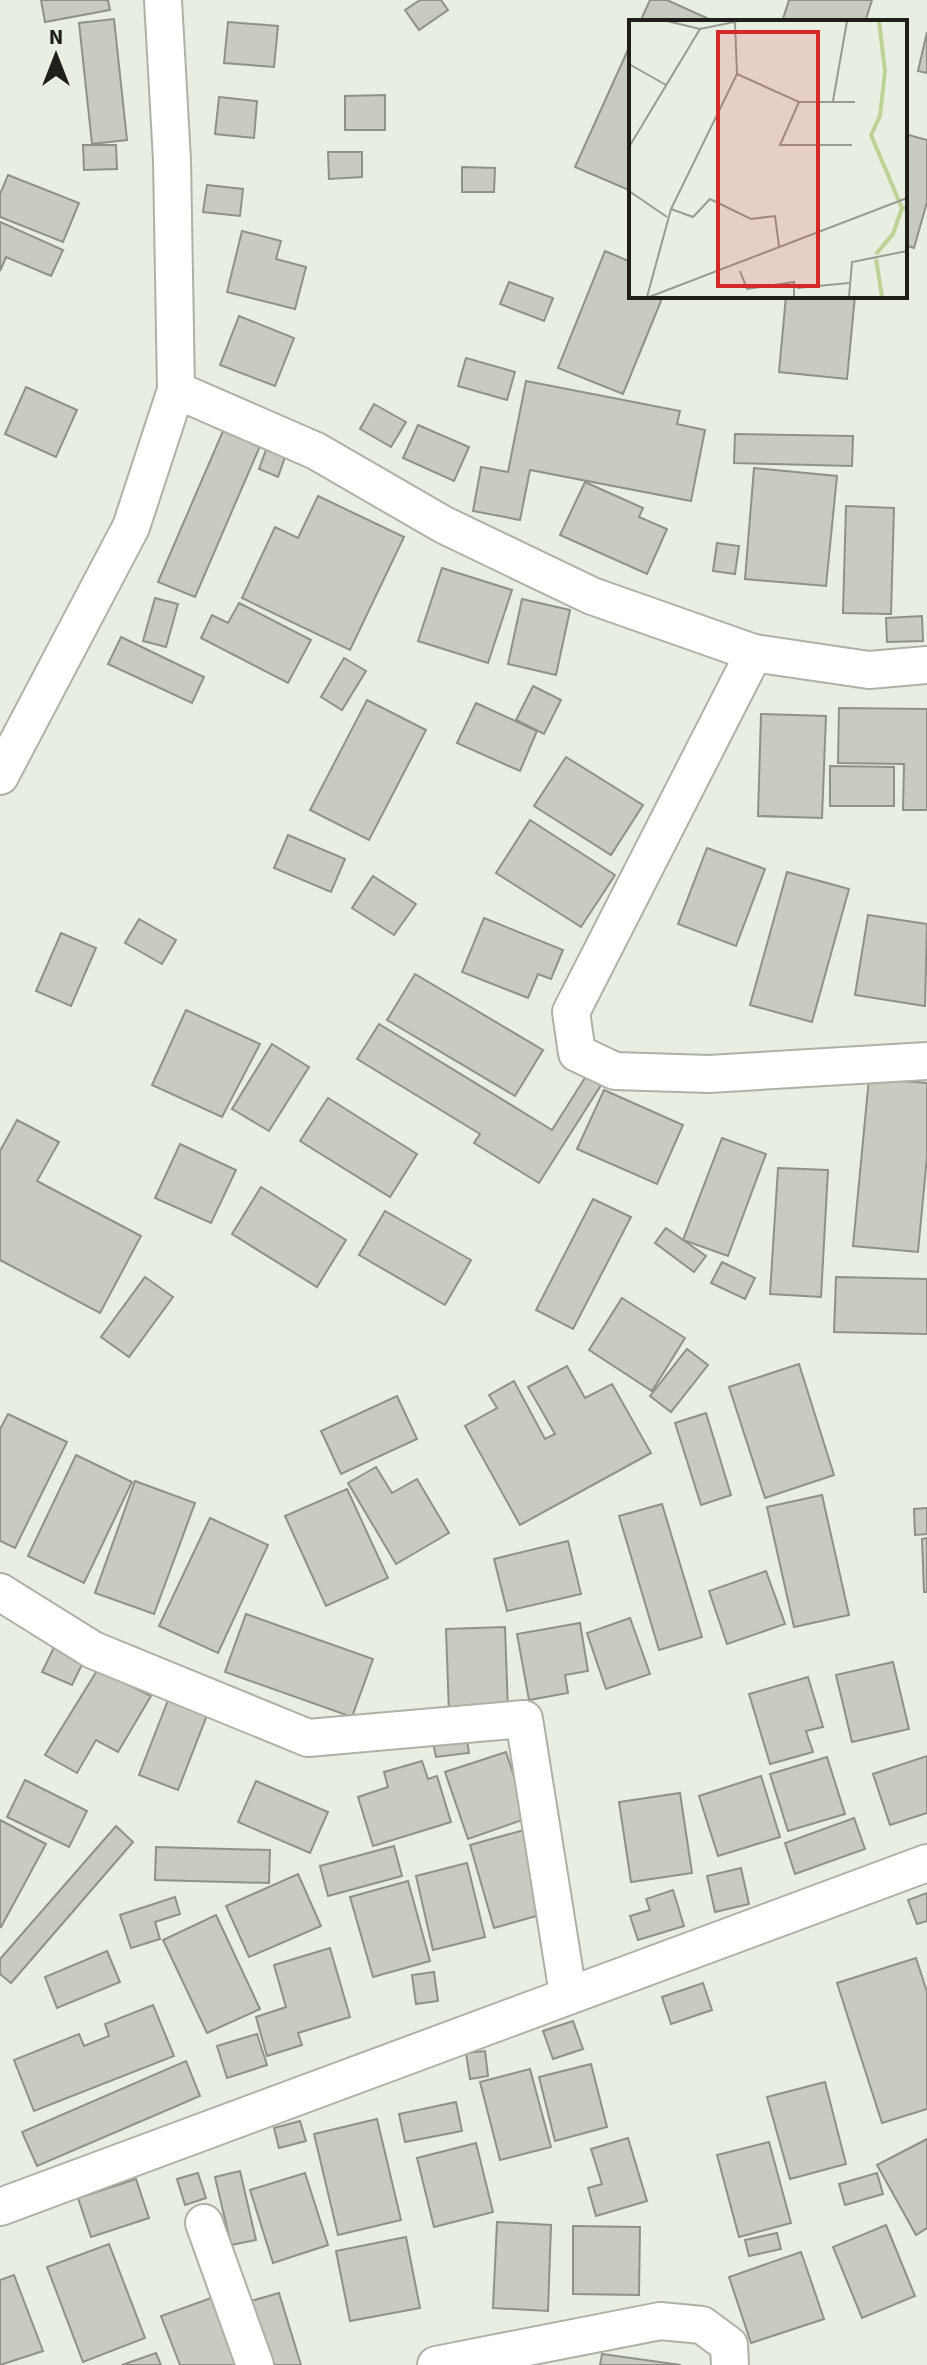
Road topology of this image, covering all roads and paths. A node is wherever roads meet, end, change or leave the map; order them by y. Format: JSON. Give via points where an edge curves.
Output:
{"nodes":[{"id":1,"x":163,"y":0,"type":"edge"},
{"id":2,"x":176,"y":390,"type":"junction"},
{"id":3,"x":754,"y":653,"type":"junction"},
{"id":4,"x":927,"y":665,"type":"edge"},
{"id":5,"x":0,"y":776,"type":"edge"},
{"id":6,"x":927,"y":1061,"type":"edge"},
{"id":7,"x":0,"y":1592,"type":"edge"},
{"id":8,"x":927,"y":1863,"type":"edge"},
{"id":9,"x":568,"y":1994,"type":"junction"},
{"id":10,"x":0,"y":2207,"type":"edge"},
{"id":11,"x":204,"y":2223,"type":"dead end"},
{"id":12,"x":255,"y":2365,"type":"edge"},
{"id":13,"x":436,"y":2365,"type":"edge"},
{"id":14,"x":730,"y":2365,"type":"edge"}],
"edges":[{"from":1,"to":2,"type":"street"},
{"from":2,"to":3,"type":"street","via":[[316,451],[444,525],[592,596]]},
{"from":2,"to":5,"type":"street","via":[[131,527]]},
{"from":3,"to":4,"type":"street","via":[[869,670]]},
{"from":3,"to":6,"type":"street","via":[[571,1012],[577,1053],[615,1071],[709,1074]]},
{"from":7,"to":9,"type":"street","via":[[93,1650],[308,1738],[524,1719]]},
{"from":8,"to":9,"type":"street"},
{"from":9,"to":10,"type":"street"},
{"from":11,"to":12,"type":"street"},
{"from":13,"to":14,"type":"street","via":[[660,2321],[702,2325],[729,2345]]}]}
